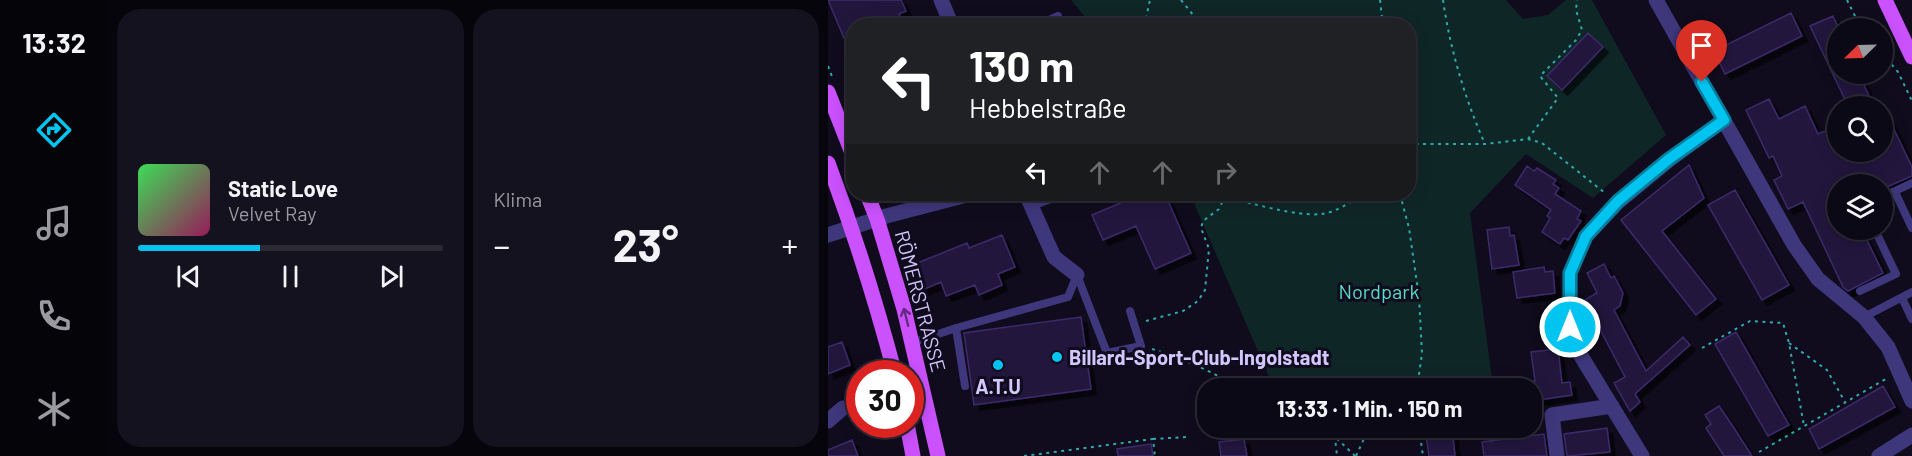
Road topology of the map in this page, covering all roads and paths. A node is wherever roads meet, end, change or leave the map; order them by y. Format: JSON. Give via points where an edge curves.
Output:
{"nodes":[{"id":1,"x":941,"y":0,"type":"edge"},
{"id":2,"x":1150,"y":0,"type":"edge"},
{"id":3,"x":1181,"y":0,"type":"edge"},
{"id":4,"x":1380,"y":0,"type":"edge"},
{"id":5,"x":1443,"y":0,"type":"edge"},
{"id":6,"x":1577,"y":0,"type":"edge"},
{"id":7,"x":1656,"y":0,"type":"edge"},
{"id":8,"x":1847,"y":0,"type":"edge"},
{"id":9,"x":1885,"y":0,"type":"edge"},
{"id":10,"x":1058,"y":16,"type":"dead end"},
{"id":11,"x":949,"y":18,"type":"edge"},
{"id":12,"x":1054,"y":18,"type":"edge"},
{"id":13,"x":1146,"y":18,"type":"edge"},
{"id":14,"x":1196,"y":18,"type":"edge"},
{"id":15,"x":1382,"y":18,"type":"edge"},
{"id":16,"x":1856,"y":18,"type":"edge"},
{"id":17,"x":1912,"y":57,"type":"edge"},
{"id":18,"x":1893,"y":66,"type":"edge"},
{"id":19,"x":828,"y":92,"type":"edge"},
{"id":20,"x":1912,"y":101,"type":"edge"},
{"id":21,"x":1724,"y":120,"type":"junction"},
{"id":22,"x":846,"y":138,"type":"edge"},
{"id":23,"x":1528,"y":139,"type":"junction"},
{"id":24,"x":1416,"y":144,"type":"edge"},
{"id":25,"x":1485,"y":144,"type":"junction"},
{"id":26,"x":828,"y":163,"type":"edge"},
{"id":27,"x":1912,"y":183,"type":"edge"},
{"id":28,"x":1894,"y":192,"type":"joint"},
{"id":29,"x":870,"y":201,"type":"edge"},
{"id":30,"x":945,"y":201,"type":"edge"},
{"id":31,"x":1029,"y":201,"type":"edge"},
{"id":32,"x":1223,"y":201,"type":"edge"},
{"id":33,"x":1249,"y":201,"type":"edge"},
{"id":34,"x":1352,"y":201,"type":"edge"},
{"id":35,"x":1402,"y":201,"type":"edge"},
{"id":36,"x":1617,"y":203,"type":"junction"},
{"id":37,"x":877,"y":219,"type":"junction"},
{"id":38,"x":852,"y":226,"type":"junction"},
{"id":39,"x":1912,"y":228,"type":"edge"},
{"id":40,"x":828,"y":236,"type":"edge"},
{"id":41,"x":1880,"y":240,"type":"edge"},
{"id":42,"x":1077,"y":275,"type":"junction"},
{"id":43,"x":1860,"y":291,"type":"dead end"},
{"id":44,"x":1912,"y":292,"type":"edge"},
{"id":45,"x":1902,"y":298,"type":"junction"},
{"id":46,"x":1130,"y":311,"type":"dead end"},
{"id":47,"x":1864,"y":317,"type":"junction"},
{"id":48,"x":1912,"y":319,"type":"edge"},
{"id":49,"x":1133,"y":323,"type":"junction"},
{"id":50,"x":956,"y":328,"type":"junction"},
{"id":51,"x":912,"y":343,"type":"junction"},
{"id":52,"x":1789,"y":343,"type":"junction"},
{"id":53,"x":1140,"y":345,"type":"junction"},
{"id":54,"x":1702,"y":348,"type":"dead end"},
{"id":55,"x":891,"y":360,"type":"edge"},
{"id":56,"x":1899,"y":371,"type":"junction"},
{"id":57,"x":1222,"y":378,"type":"edge"},
{"id":58,"x":1418,"y":378,"type":"edge"},
{"id":59,"x":965,"y":386,"type":"dead end"},
{"id":60,"x":1912,"y":401,"type":"edge"},
{"id":61,"x":1845,"y":402,"type":"junction"},
{"id":62,"x":1612,"y":406,"type":"junction"},
{"id":63,"x":843,"y":408,"type":"dead end"},
{"id":64,"x":828,"y":421,"type":"edge"},
{"id":65,"x":1804,"y":426,"type":"junction"},
{"id":66,"x":1912,"y":435,"type":"edge"},
{"id":67,"x":1187,"y":437,"type":"dead end"},
{"id":68,"x":910,"y":438,"type":"edge"},
{"id":69,"x":1335,"y":438,"type":"edge"},
{"id":70,"x":1337,"y":438,"type":"edge"},
{"id":71,"x":1364,"y":438,"type":"edge"},
{"id":72,"x":1420,"y":438,"type":"edge"},
{"id":73,"x":1153,"y":439,"type":"junction"},
{"id":74,"x":1758,"y":452,"type":"dead end"},
{"id":75,"x":913,"y":456,"type":"edge"},
{"id":76,"x":938,"y":456,"type":"edge"},
{"id":77,"x":1024,"y":456,"type":"edge"},
{"id":78,"x":1155,"y":456,"type":"edge"},
{"id":79,"x":1337,"y":456,"type":"edge"},
{"id":80,"x":1355,"y":456,"type":"edge"},
{"id":81,"x":1422,"y":456,"type":"edge"},
{"id":82,"x":1557,"y":456,"type":"edge"},
{"id":83,"x":1642,"y":456,"type":"edge"},
{"id":84,"x":1879,"y":456,"type":"edge"}],
"edges":[{"from":1,"to":11,"type":"street"},
{"from":2,"to":13,"type":"path"},
{"from":3,"to":14,"type":"path"},
{"from":4,"to":15,"type":"path"},
{"from":5,"to":25,"type":"path","via":[[1472,114]]},
{"from":6,"to":23,"type":"path","via":[[1582,30],[1540,76],[1558,98]]},
{"from":7,"to":21,"type":"street"},
{"from":8,"to":16,"type":"path"},
{"from":9,"to":17,"type":"main road"},
{"from":10,"to":12,"type":"lane"},
{"from":18,"to":20,"type":"path"},
{"from":19,"to":22,"type":"main road"},
{"from":21,"to":36,"type":"street"},
{"from":21,"to":47,"type":"street","via":[[1794,245],[1818,279]]},
{"from":23,"to":25,"type":"path"},
{"from":23,"to":36,"type":"path","via":[[1542,143]]},
{"from":24,"to":25,"type":"path"},
{"from":26,"to":38,"type":"main road"},
{"from":27,"to":28,"type":"lane"},
{"from":28,"to":39,"type":"lane"},
{"from":29,"to":37,"type":"main road","name":"RÖMERSTRASSE"},
{"from":30,"to":37,"type":"street"},
{"from":31,"to":42,"type":"street","via":[[1054,257]]},
{"from":32,"to":49,"type":"path","via":[[1201,228],[1209,249],[1204,290],[1198,301],[1182,311]]},
{"from":33,"to":34,"type":"path","via":[[1296,213],[1322,214]]},
{"from":35,"to":58,"type":"path","via":[[1419,297],[1422,354]]},
{"from":36,"to":62,"type":"street","via":[[1586,236],[1570,273],[1570,327],[1581,356]]},
{"from":37,"to":38,"type":"street"},
{"from":51,"to":37,"type":"main road","name":"RÖMERSTRASSE","one_way":true},
{"from":38,"to":40,"type":"street"},
{"from":38,"to":55,"type":"main road"},
{"from":41,"to":43,"type":"lane","via":[[1896,274]]},
{"from":42,"to":50,"type":"lane","via":[[1068,297]]},
{"from":42,"to":53,"type":"lane","via":[[1107,353]]},
{"from":44,"to":45,"type":"lane"},
{"from":45,"to":47,"type":"lane"},
{"from":45,"to":48,"type":"lane"},
{"from":46,"to":49,"type":"lane"},
{"from":47,"to":56,"type":"street","via":[[1888,348]]},
{"from":49,"to":53,"type":"lane"},
{"from":50,"to":51,"type":"lane"},
{"from":50,"to":59,"type":"lane"},
{"from":51,"to":76,"type":"main road","name":"RÖMERSTRASSE"},
{"from":52,"to":54,"type":"path","via":[[1783,323],[1750,321]]},
{"from":52,"to":61,"type":"path","via":[[1827,370]]},
{"from":52,"to":65,"type":"path"},
{"from":53,"to":57,"type":"path"},
{"from":56,"to":60,"type":"street"},
{"from":56,"to":61,"type":"path"},
{"from":61,"to":65,"type":"path"},
{"from":62,"to":82,"type":"street","via":[[1552,415]]},
{"from":62,"to":83,"type":"street"},
{"from":63,"to":64,"type":"street"},
{"from":65,"to":74,"type":"path"},
{"from":66,"to":84,"type":"street"},
{"from":67,"to":73,"type":"path"},
{"from":68,"to":75,"type":"main road"},
{"from":69,"to":79,"type":"path"},
{"from":70,"to":80,"type":"path"},
{"from":71,"to":80,"type":"path"},
{"from":72,"to":81,"type":"path"},
{"from":73,"to":77,"type":"path"},
{"from":73,"to":78,"type":"path"}]}
